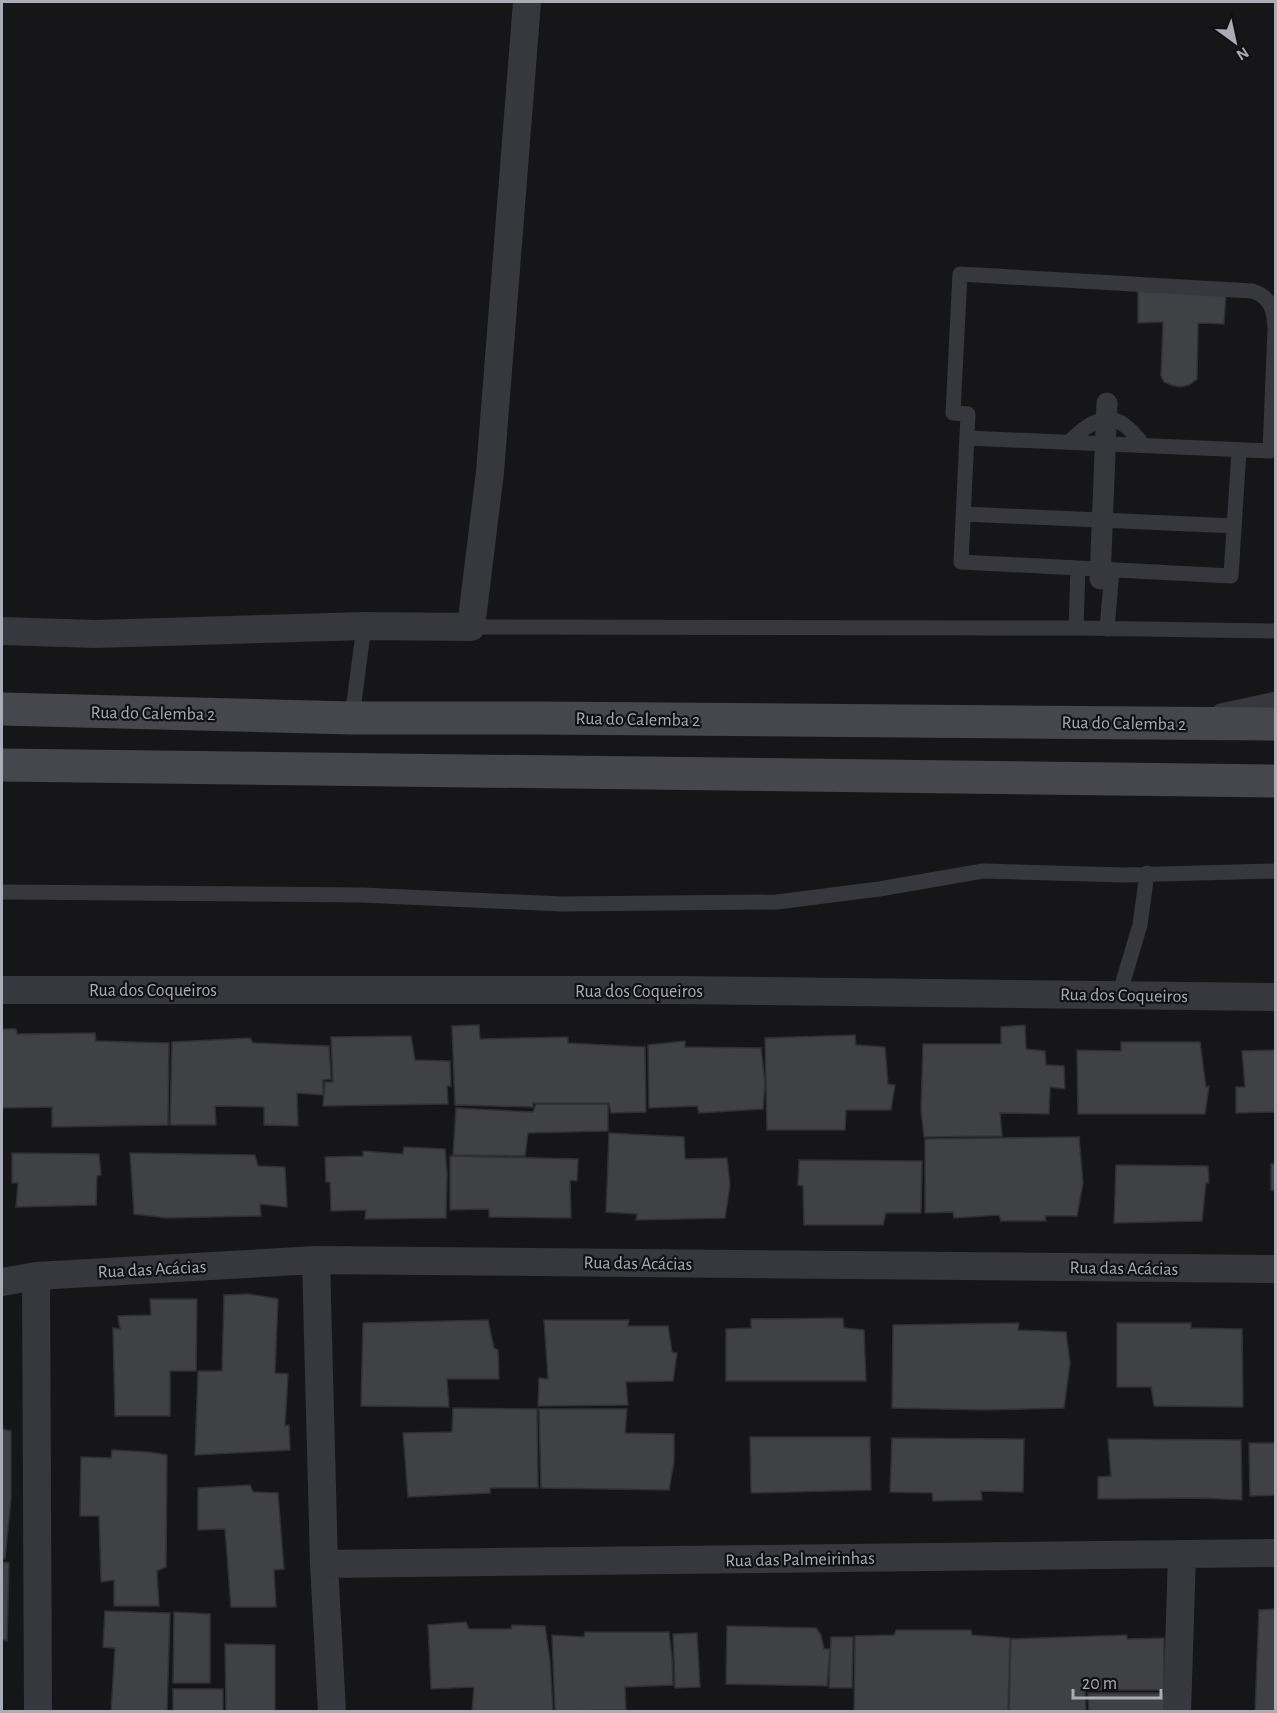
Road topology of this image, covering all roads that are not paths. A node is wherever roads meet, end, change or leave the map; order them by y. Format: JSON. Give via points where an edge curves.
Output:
{"nodes":[{"id":1,"x":527,"y":2,"type":"edge"},
{"id":2,"x":1107,"y":411,"type":"junction"},
{"id":3,"x":967,"y":438,"type":"junction"},
{"id":4,"x":1069,"y":442,"type":"junction"},
{"id":5,"x":1106,"y":444,"type":"junction"},
{"id":6,"x":1143,"y":446,"type":"junction"},
{"id":7,"x":1239,"y":450,"type":"junction"},
{"id":8,"x":964,"y":514,"type":"junction"},
{"id":9,"x":1102,"y":520,"type":"junction"},
{"id":10,"x":1234,"y":526,"type":"junction"},
{"id":11,"x":1078,"y":568,"type":"junction"},
{"id":12,"x":1104,"y":573,"type":"junction"},
{"id":13,"x":364,"y":626,"type":"junction"},
{"id":14,"x":471,"y":627,"type":"junction"},
{"id":15,"x":1076,"y":628,"type":"junction"},
{"id":16,"x":1107,"y":629,"type":"junction"},
{"id":17,"x":2,"y":631,"type":"edge"},
{"id":18,"x":1275,"y":631,"type":"edge"},
{"id":19,"x":1275,"y":699,"type":"edge"},
{"id":20,"x":2,"y":709,"type":"edge"},
{"id":21,"x":352,"y":718,"type":"junction"},
{"id":22,"x":1163,"y":723,"type":"junction"},
{"id":23,"x":1275,"y":724,"type":"edge"},
{"id":24,"x":2,"y":765,"type":"edge"},
{"id":25,"x":1275,"y":781,"type":"edge"},
{"id":26,"x":1275,"y":871,"type":"edge"},
{"id":27,"x":1148,"y":873,"type":"junction"},
{"id":28,"x":2,"y":892,"type":"edge"},
{"id":29,"x":2,"y":990,"type":"edge"},
{"id":30,"x":1119,"y":995,"type":"junction"},
{"id":31,"x":1275,"y":997,"type":"edge"},
{"id":32,"x":316,"y":1260,"type":"junction"},
{"id":33,"x":1275,"y":1269,"type":"edge"},
{"id":34,"x":36,"y":1276,"type":"junction"},
{"id":35,"x":2,"y":1282,"type":"edge"},
{"id":36,"x":1275,"y":1553,"type":"edge"},
{"id":37,"x":1182,"y":1554,"type":"junction"},
{"id":38,"x":324,"y":1564,"type":"junction"},
{"id":39,"x":38,"y":1712,"type":"edge"},
{"id":40,"x":332,"y":1712,"type":"edge"},
{"id":41,"x":1177,"y":1712,"type":"edge"}],
"edges":[{"from":1,"to":14,"type":"street","via":[[490,472]]},
{"from":2,"to":4,"type":"lane"},
{"from":2,"to":5,"type":"street"},
{"from":2,"to":6,"type":"lane"},
{"from":3,"to":4,"type":"lane"},
{"from":3,"to":7,"type":"lane","via":[[968,414],[953,413],[960,274],[1260,294],[1271,303],[1274,312],[1270,451]]},
{"from":3,"to":8,"type":"lane"},
{"from":4,"to":5,"type":"lane"},
{"from":5,"to":6,"type":"lane"},
{"from":5,"to":9,"type":"street"},
{"from":6,"to":7,"type":"lane"},
{"from":7,"to":10,"type":"lane"},
{"from":8,"to":9,"type":"lane"},
{"from":8,"to":11,"type":"lane","via":[[961,562]]},
{"from":9,"to":10,"type":"lane"},
{"from":9,"to":12,"type":"street"},
{"from":10,"to":12,"type":"lane","via":[[1231,576]]},
{"from":11,"to":12,"type":"lane"},
{"from":11,"to":15,"type":"lane"},
{"from":12,"to":16,"type":"lane"},
{"from":13,"to":14,"type":"street"},
{"from":13,"to":17,"type":"street","via":[[95,634]]},
{"from":13,"to":21,"type":"lane"},
{"from":14,"to":15,"type":"lane"},
{"from":15,"to":16,"type":"lane"},
{"from":16,"to":18,"type":"lane"},
{"from":19,"to":22,"type":"lane"},
{"from":20,"to":21,"type":"main road","name":"Rua do Calemba 2"},
{"from":21,"to":22,"type":"main road","name":"Rua do Calemba 2"},
{"from":22,"to":23,"type":"main road","name":"Rua do Calemba 2"},
{"from":24,"to":25,"type":"main road"},
{"from":26,"to":27,"type":"lane"},
{"from":27,"to":28,"type":"lane","via":[[983,871],[777,902],[562,904],[351,895]]},
{"from":27,"to":30,"type":"lane","via":[[1140,926]]},
{"from":29,"to":30,"type":"street","name":"Rua dos Coqueiros","via":[[676,990]]},
{"from":30,"to":31,"type":"street","name":"Rua dos Coqueiros"},
{"from":32,"to":33,"type":"street","name":"Rua das Acácias"},
{"from":32,"to":34,"type":"street","name":"Rua das Acácias"},
{"from":32,"to":38,"type":"street"},
{"from":34,"to":35,"type":"street","name":"Rua das Acácias"},
{"from":34,"to":39,"type":"street"},
{"from":36,"to":37,"type":"street","name":"Rua das Palmeirinhas"},
{"from":37,"to":38,"type":"street","name":"Rua das Palmeirinhas"},
{"from":37,"to":41,"type":"street"},
{"from":38,"to":40,"type":"street"}]}
